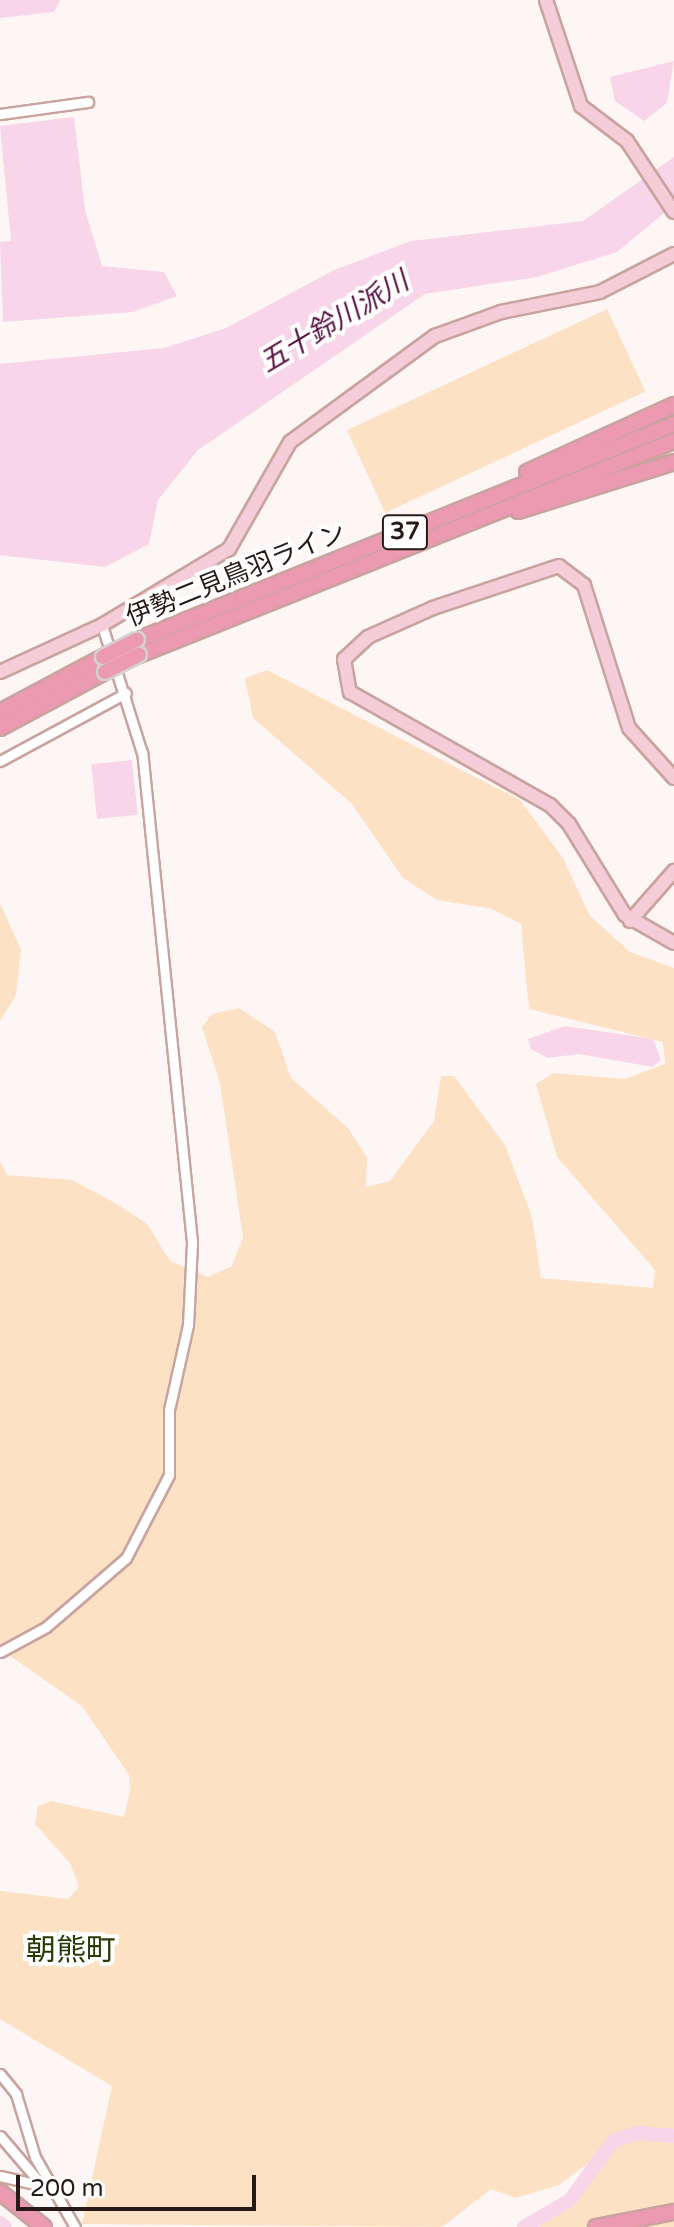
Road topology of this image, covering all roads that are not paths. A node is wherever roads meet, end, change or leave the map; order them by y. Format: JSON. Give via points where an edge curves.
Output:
{"nodes":[{"id":1,"x":546,"y":0,"type":"edge"},
{"id":2,"x":88,"y":102,"type":"dead end"},
{"id":3,"x":0,"y":114,"type":"edge"},
{"id":4,"x":674,"y":212,"type":"edge"},
{"id":5,"x":674,"y":254,"type":"edge"},
{"id":6,"x":562,"y":286,"type":"dead end"},
{"id":7,"x":567,"y":302,"type":"junction"},
{"id":8,"x":674,"y":405,"type":"edge"},
{"id":9,"x":674,"y":424,"type":"edge"},
{"id":10,"x":674,"y":441,"type":"edge"},
{"id":11,"x":674,"y":462,"type":"edge"},
{"id":12,"x":475,"y":519,"type":"junction"},
{"id":13,"x":416,"y":528,"type":"junction"},
{"id":14,"x":102,"y":625,"type":"junction"},
{"id":15,"x":138,"y":648,"type":"junction"},
{"id":16,"x":104,"y":664,"type":"junction"},
{"id":17,"x":0,"y":672,"type":"edge"},
{"id":18,"x":126,"y":693,"type":"junction"},
{"id":19,"x":0,"y":712,"type":"edge"},
{"id":20,"x":0,"y":728,"type":"edge"},
{"id":21,"x":0,"y":761,"type":"edge"},
{"id":22,"x":674,"y":778,"type":"edge"},
{"id":23,"x":674,"y":871,"type":"edge"},
{"id":24,"x":630,"y":921,"type":"junction"},
{"id":25,"x":674,"y":943,"type":"edge"},
{"id":26,"x":0,"y":1652,"type":"edge"},
{"id":27,"x":0,"y":2074,"type":"edge"},
{"id":28,"x":0,"y":2136,"type":"edge"},
{"id":29,"x":0,"y":2176,"type":"edge"},
{"id":30,"x":42,"y":2185,"type":"junction"},
{"id":31,"x":55,"y":2188,"type":"junction"},
{"id":32,"x":0,"y":2192,"type":"edge"},
{"id":33,"x":674,"y":2212,"type":"edge"},
{"id":34,"x":631,"y":2223,"type":"edge"},
{"id":35,"x":44,"y":2227,"type":"edge"},
{"id":36,"x":75,"y":2227,"type":"edge"},
{"id":37,"x":596,"y":2227,"type":"edge"}],
"edges":[{"from":1,"to":4,"type":"street","via":[[581,106],[643,162]]},
{"from":2,"to":3,"type":"street"},
{"from":5,"to":7,"type":"street"},
{"from":6,"to":7,"type":"street"},
{"from":7,"to":14,"type":"street","via":[[501,312],[435,336],[290,442],[229,549]]},
{"from":8,"to":13,"type":"main road"},
{"from":9,"to":13,"type":"main road","name":"伊勢二見鳥羽ライン","number":"37"},
{"from":10,"to":12,"type":"main road","name":"伊勢二見鳥羽ライン","number":"37"},
{"from":11,"to":12,"type":"main road"},
{"from":12,"to":15,"type":"main road","name":"伊勢二見鳥羽ライン","number":"37"},
{"from":13,"to":15,"type":"main road","name":"伊勢二見鳥羽ライン","number":"37"},
{"from":14,"to":17,"type":"street"},
{"from":14,"to":18,"type":"street"},
{"from":15,"to":16,"type":"main road","name":"伊勢二見鳥羽ライン","number":"37","bridge":true},
{"from":16,"to":19,"type":"main road","name":"伊勢二見鳥羽ライン","number":"37"},
{"from":16,"to":20,"type":"main road","name":"伊勢二見鳥羽ライン","number":"37"},
{"from":18,"to":21,"type":"street"},
{"from":18,"to":26,"type":"street","via":[[142,753],[192,1242],[188,1325],[169,1410],[171,1467],[126,1558],[46,1627]]},
{"from":22,"to":24,"type":"street","via":[[629,728],[584,585],[559,566],[420,614],[368,637],[344,659],[350,692],[550,805]]},
{"from":23,"to":24,"type":"street"},
{"from":24,"to":25,"type":"street"},
{"from":27,"to":31,"type":"street","via":[[16,2094],[35,2157]]},
{"from":28,"to":30,"type":"street"},
{"from":29,"to":30,"type":"street"},
{"from":30,"to":31,"type":"street"},
{"from":31,"to":36,"type":"street"},
{"from":32,"to":35,"type":"main road"},
{"from":33,"to":34,"type":"main road"},
{"from":34,"to":37,"type":"main road"}]}
